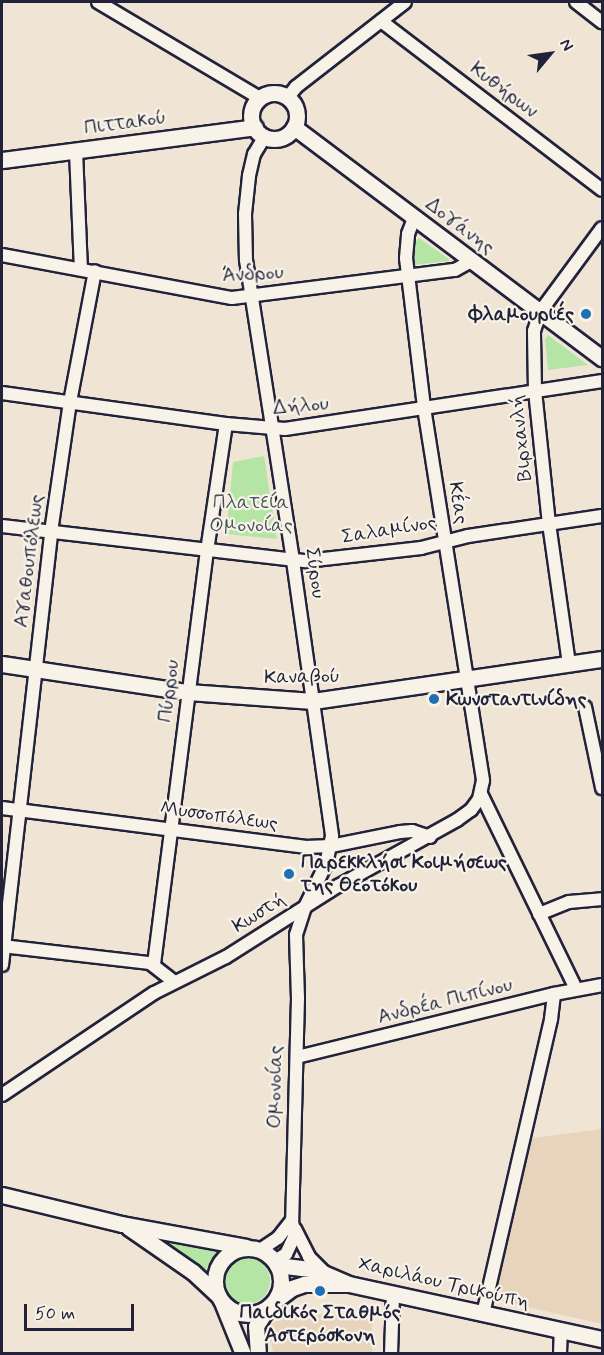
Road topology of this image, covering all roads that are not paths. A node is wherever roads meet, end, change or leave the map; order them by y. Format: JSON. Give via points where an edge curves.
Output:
{"nodes":[{"id":1,"x":98,"y":2,"type":"edge"},
{"id":2,"x":405,"y":2,"type":"edge"},
{"id":3,"x":576,"y":2,"type":"edge"},
{"id":4,"x":381,"y":21,"type":"junction"},
{"id":5,"x":603,"y":22,"type":"edge"},
{"id":6,"x":288,"y":97,"type":"junction"},
{"id":7,"x":260,"y":99,"type":"junction"},
{"id":8,"x":294,"y":127,"type":"junction"},
{"id":9,"x":260,"y":132,"type":"junction"},
{"id":10,"x":75,"y":151,"type":"junction"},
{"id":11,"x":2,"y":160,"type":"edge"},
{"id":12,"x":603,"y":190,"type":"edge"},
{"id":13,"x":414,"y":218,"type":"junction"},
{"id":14,"x":603,"y":228,"type":"edge"},
{"id":15,"x":2,"y":255,"type":"edge"},
{"id":16,"x":471,"y":261,"type":"junction"},
{"id":17,"x":81,"y":268,"type":"junction"},
{"id":18,"x":95,"y":271,"type":"junction"},
{"id":19,"x":409,"y":275,"type":"junction"},
{"id":20,"x":250,"y":297,"type":"junction"},
{"id":21,"x":540,"y":312,"type":"junction"},
{"id":22,"x":603,"y":358,"type":"edge"},
{"id":23,"x":603,"y":381,"type":"edge"},
{"id":24,"x":535,"y":391,"type":"junction"},
{"id":25,"x":2,"y":393,"type":"edge"},
{"id":26,"x":70,"y":402,"type":"junction"},
{"id":27,"x":424,"y":407,"type":"junction"},
{"id":28,"x":226,"y":424,"type":"junction"},
{"id":29,"x":272,"y":429,"type":"junction"},
{"id":30,"x":603,"y":516,"type":"edge"},
{"id":31,"x":549,"y":524,"type":"junction"},
{"id":32,"x":2,"y":526,"type":"edge"},
{"id":33,"x":51,"y":532,"type":"junction"},
{"id":34,"x":445,"y":542,"type":"junction"},
{"id":35,"x":207,"y":551,"type":"junction"},
{"id":36,"x":293,"y":561,"type":"junction"},
{"id":37,"x":603,"y":659,"type":"edge"},
{"id":38,"x":2,"y":664,"type":"edge"},
{"id":39,"x":569,"y":664,"type":"junction"},
{"id":40,"x":36,"y":669,"type":"junction"},
{"id":41,"x":466,"y":681,"type":"junction"},
{"id":42,"x":188,"y":692,"type":"junction"},
{"id":43,"x":314,"y":702,"type":"junction"},
{"id":44,"x":585,"y":707,"type":"dead end"},
{"id":45,"x":603,"y":788,"type":"edge"},
{"id":46,"x":481,"y":794,"type":"junction"},
{"id":47,"x":2,"y":808,"type":"edge"},
{"id":48,"x":19,"y":810,"type":"junction"},
{"id":49,"x":170,"y":829,"type":"junction"},
{"id":50,"x":430,"y":837,"type":"junction"},
{"id":51,"x":331,"y":846,"type":"junction"},
{"id":52,"x":603,"y":899,"type":"edge"},
{"id":53,"x":305,"y":907,"type":"junction"},
{"id":54,"x":539,"y":914,"type":"junction"},
{"id":55,"x":3,"y":946,"type":"edge"},
{"id":56,"x":154,"y":964,"type":"junction"},
{"id":57,"x":2,"y":965,"type":"edge"},
{"id":58,"x":174,"y":982,"type":"junction"},
{"id":59,"x":603,"y":985,"type":"edge"},
{"id":60,"x":576,"y":989,"type":"junction"},
{"id":61,"x":554,"y":993,"type":"junction"},
{"id":62,"x":297,"y":1057,"type":"junction"},
{"id":63,"x":2,"y":1095,"type":"edge"},
{"id":64,"x":2,"y":1194,"type":"edge"},
{"id":65,"x":292,"y":1220,"type":"junction"},
{"id":66,"x":122,"y":1224,"type":"junction"},
{"id":67,"x":253,"y":1249,"type":"junction"},
{"id":68,"x":276,"y":1263,"type":"junction"},
{"id":69,"x":326,"y":1274,"type":"junction"},
{"id":70,"x":349,"y":1284,"type":"junction"},
{"id":71,"x":393,"y":1294,"type":"junction"},
{"id":72,"x":220,"y":1298,"type":"junction"},
{"id":73,"x":271,"y":1305,"type":"junction"},
{"id":74,"x":483,"y":1314,"type":"junction"},
{"id":75,"x":561,"y":1330,"type":"junction"},
{"id":76,"x":603,"y":1339,"type":"edge"},
{"id":77,"x":243,"y":1353,"type":"edge"},
{"id":78,"x":258,"y":1353,"type":"edge"},
{"id":79,"x":391,"y":1353,"type":"edge"},
{"id":80,"x":560,"y":1353,"type":"edge"}],
"edges":[{"from":1,"to":7,"type":"street"},
{"from":2,"to":4,"type":"street"},
{"from":3,"to":5,"type":"street"},
{"from":4,"to":6,"type":"street"},
{"from":4,"to":12,"type":"street","name":"Κυθήρων"},
{"from":6,"to":7,"type":"street","via":[[273,93]]},
{"from":6,"to":8,"type":"street","via":[[296,108]]},
{"from":7,"to":9,"type":"street","via":[[252,111]]},
{"from":8,"to":9,"type":"street","via":[[281,138]]},
{"from":8,"to":13,"type":"street","name":"Δογάνης"},
{"from":9,"to":10,"type":"street","name":"Πιττακού"},
{"from":9,"to":20,"type":"street","name":"Σύρου","via":[[246,193]]},
{"from":10,"to":11,"type":"street","name":"Πιττακού"},
{"from":10,"to":17,"type":"street"},
{"from":13,"to":16,"type":"street","name":"Δογάνης"},
{"from":13,"to":19,"type":"street","name":"Κέας","via":[[406,241]]},
{"from":14,"to":21,"type":"street","name":"Βιρχανλή"},
{"from":15,"to":17,"type":"street","name":"Άνδρου"},
{"from":16,"to":19,"type":"street","name":"Άνδρου","via":[[454,270]]},
{"from":16,"to":21,"type":"street","name":"Δογάνης"},
{"from":17,"to":18,"type":"street","name":"Άνδρου"},
{"from":18,"to":20,"type":"street","name":"Άνδρου","via":[[224,298]]},
{"from":18,"to":26,"type":"street","name":"Αγαθουπόλεως"},
{"from":19,"to":20,"type":"street","name":"Άνδρου"},
{"from":19,"to":27,"type":"street","name":"Κέας"},
{"from":20,"to":29,"type":"street","name":"Σύρου"},
{"from":21,"to":22,"type":"street","name":"Δογάνης"},
{"from":21,"to":24,"type":"street","name":"Βιρχανλή","via":[[534,331]]},
{"from":23,"to":24,"type":"street","name":"Δήλου"},
{"from":24,"to":27,"type":"street","name":"Δήλου"},
{"from":24,"to":31,"type":"street","name":"Βιρχανλή"},
{"from":25,"to":26,"type":"street","name":"Δήλου"},
{"from":26,"to":28,"type":"street","name":"Δήλου"},
{"from":26,"to":33,"type":"street","name":"Αγαθουπόλεως"},
{"from":27,"to":29,"type":"street","name":"Δήλου"},
{"from":27,"to":34,"type":"street","name":"Κέας"},
{"from":28,"to":29,"type":"street","name":"Δήλου"},
{"from":28,"to":35,"type":"street","name":"Πύρρου"},
{"from":29,"to":36,"type":"street","name":"Σύρου"},
{"from":30,"to":31,"type":"street","name":"Σαλαμίνος"},
{"from":31,"to":34,"type":"street","name":"Σαλαμίνος"},
{"from":31,"to":39,"type":"street","name":"Βιρχανλή"},
{"from":32,"to":33,"type":"street","name":"Σαλαμίνος"},
{"from":33,"to":35,"type":"street","name":"Σαλαμίνος"},
{"from":33,"to":40,"type":"street","name":"Αγαθουπόλεως"},
{"from":34,"to":36,"type":"street","name":"Σαλαμίνος"},
{"from":34,"to":41,"type":"street","name":"Κέας"},
{"from":35,"to":36,"type":"street","name":"Σαλαμίνος"},
{"from":35,"to":42,"type":"street","name":"Πύρρου"},
{"from":36,"to":43,"type":"street","name":"Σύρου"},
{"from":37,"to":39,"type":"street","name":"Καναβού"},
{"from":38,"to":40,"type":"street","name":"Καναβού"},
{"from":39,"to":41,"type":"street","name":"Καναβού"},
{"from":40,"to":42,"type":"street","name":"Καναβού"},
{"from":40,"to":48,"type":"street","name":"Αγαθουπόλεως"},
{"from":41,"to":43,"type":"street","name":"Καναβού"},
{"from":41,"to":46,"type":"street","name":"Κέας","via":[[483,780]]},
{"from":42,"to":43,"type":"street","name":"Καναβού"},
{"from":42,"to":49,"type":"street","name":"Πύρρου"},
{"from":43,"to":51,"type":"street","name":"Σύρου","via":[[331,815]]},
{"from":44,"to":45,"type":"street"},
{"from":46,"to":50,"type":"street","name":"Κωστή","via":[[466,814]]},
{"from":46,"to":54,"type":"street"},
{"from":47,"to":48,"type":"street","name":"Μυσσοπόλεως"},
{"from":48,"to":49,"type":"street","name":"Μυσσοπόλεως"},
{"from":48,"to":55,"type":"street","name":"Αγαθουπόλεως"},
{"from":49,"to":51,"type":"street","name":"Μυσσοπόλεως","via":[[293,846]]},
{"from":49,"to":56,"type":"street","name":"Πύρρου"},
{"from":50,"to":51,"type":"street","name":"Μυσσοπόλεως","via":[[400,832]]},
{"from":50,"to":53,"type":"street","name":"Κωστή"},
{"from":51,"to":53,"type":"street","name":"Σύρου","via":[[322,875]]},
{"from":52,"to":54,"type":"street","via":[[569,902]]},
{"from":53,"to":58,"type":"street","name":"Κωστή","via":[[226,957]]},
{"from":53,"to":62,"type":"street","name":"Ομονοίας","via":[[296,935]]},
{"from":54,"to":60,"type":"street"},
{"from":55,"to":56,"type":"street"},
{"from":55,"to":57,"type":"street","name":"Αγαθουπόλεως"},
{"from":56,"to":58,"type":"street"},
{"from":58,"to":63,"type":"street","name":"Κωστή"},
{"from":59,"to":60,"type":"street","name":"Ανδρέα Πιπίνου"},
{"from":60,"to":61,"type":"street","name":"Ανδρέα Πιπίνου"},
{"from":61,"to":62,"type":"street","name":"Ανδρέα Πιπίνου"},
{"from":61,"to":74,"type":"street"},
{"from":62,"to":65,"type":"street","name":"Ομονοίας"},
{"from":64,"to":66,"type":"street"},
{"from":65,"to":67,"type":"street","via":[[279,1238]]},
{"from":65,"to":68,"type":"street","name":"Ομονοίας","via":[[294,1237],[290,1249]]},
{"from":65,"to":69,"type":"street","via":[[305,1251]]},
{"from":66,"to":67,"type":"street"},
{"from":66,"to":72,"type":"street","via":[[193,1272]]},
{"from":67,"to":68,"type":"street"},
{"from":67,"to":72,"type":"street","via":[[227,1255],[220,1263],[215,1273]]},
{"from":68,"to":69,"type":"street","name":"Χαριλάου Τρικούπη"},
{"from":68,"to":73,"type":"street","via":[[282,1280]]},
{"from":69,"to":70,"type":"street","name":"Χαριλάου Τρικούπη"},
{"from":70,"to":71,"type":"street","name":"Χαριλάου Τρικούπη"},
{"from":70,"to":73,"type":"street","via":[[304,1284],[292,1288]]},
{"from":71,"to":74,"type":"street","name":"Χαριλάου Τρικούπη"},
{"from":71,"to":79,"type":"street"},
{"from":72,"to":73,"type":"street","via":[[238,1313],[258,1313]]},
{"from":72,"to":77,"type":"street"},
{"from":73,"to":78,"type":"street","via":[[256,1326]]},
{"from":74,"to":75,"type":"street","name":"Χαριλάου Τρικούπη"},
{"from":75,"to":76,"type":"street","name":"Χαριλάου Τρικούπη"},
{"from":75,"to":80,"type":"street"}]}
